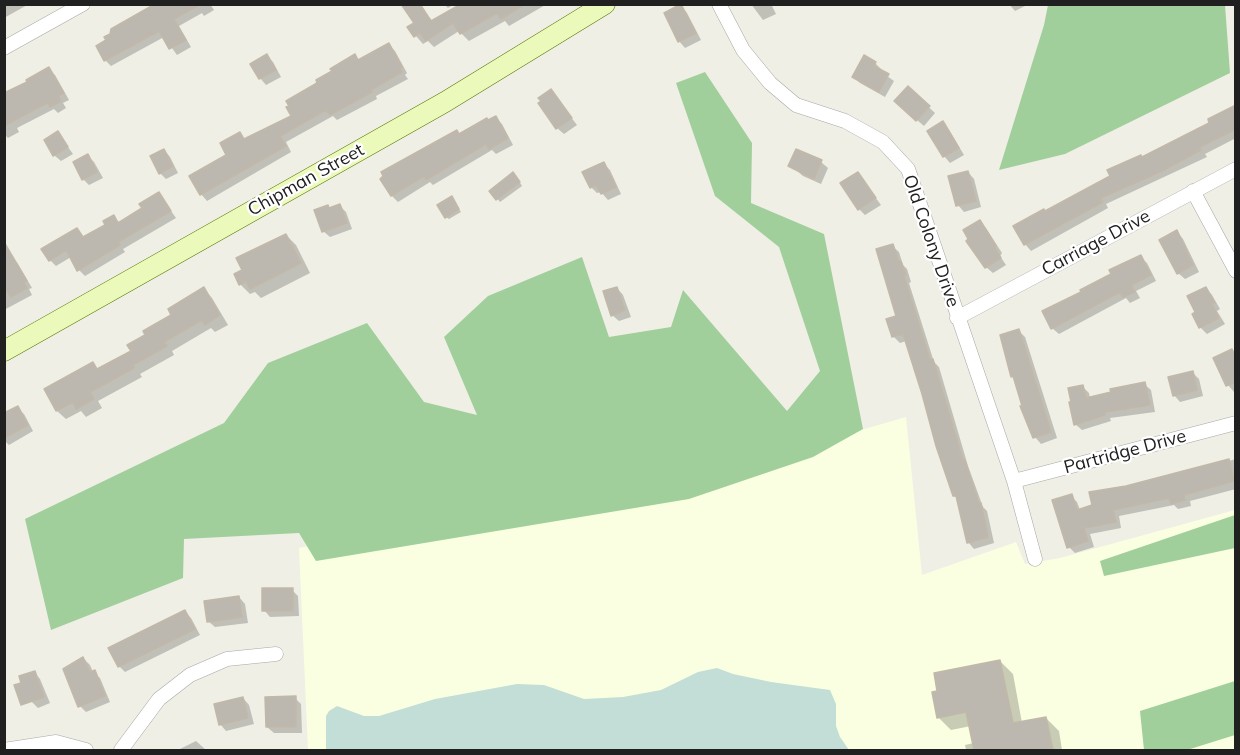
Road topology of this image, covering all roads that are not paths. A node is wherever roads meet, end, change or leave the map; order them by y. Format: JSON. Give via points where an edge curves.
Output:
{"nodes":[{"id":1,"x":83,"y":4,"type":"edge"},
{"id":2,"x":605,"y":4,"type":"edge"},
{"id":3,"x":719,"y":4,"type":"edge"},
{"id":4,"x":4,"y":48,"type":"edge"},
{"id":5,"x":1236,"y":170,"type":"edge"},
{"id":6,"x":1193,"y":191,"type":"junction"},
{"id":7,"x":1236,"y":271,"type":"edge"},
{"id":8,"x":957,"y":318,"type":"junction"},
{"id":9,"x":4,"y":351,"type":"edge"},
{"id":10,"x":1236,"y":423,"type":"edge"},
{"id":11,"x":1014,"y":481,"type":"junction"},
{"id":12,"x":1035,"y":559,"type":"dead end"},
{"id":13,"x":276,"y":654,"type":"dead end"},
{"id":14,"x":4,"y":750,"type":"edge"},
{"id":15,"x":86,"y":750,"type":"edge"},
{"id":16,"x":121,"y":750,"type":"edge"}],
"edges":[{"from":1,"to":4,"type":"street"},
{"from":2,"to":9,"type":"street","name":"Chipman Street","via":[[445,102]]},
{"from":3,"to":8,"type":"street","name":"Old Colony Drive","via":[[743,50],[770,83],[796,105],[845,121],[883,142],[908,169]]},
{"from":5,"to":6,"type":"street","name":"Carriage Drive"},
{"from":6,"to":7,"type":"street"},
{"from":6,"to":8,"type":"street","name":"Carriage Drive"},
{"from":8,"to":11,"type":"street","name":"Old Colony Drive"},
{"from":10,"to":11,"type":"street","name":"Partridge Drive"},
{"from":11,"to":12,"type":"street","name":"Old Colony Drive"},
{"from":13,"to":16,"type":"street","via":[[226,659],[190,675],[159,699]]},
{"from":14,"to":15,"type":"street","via":[[56,742]]}]}
